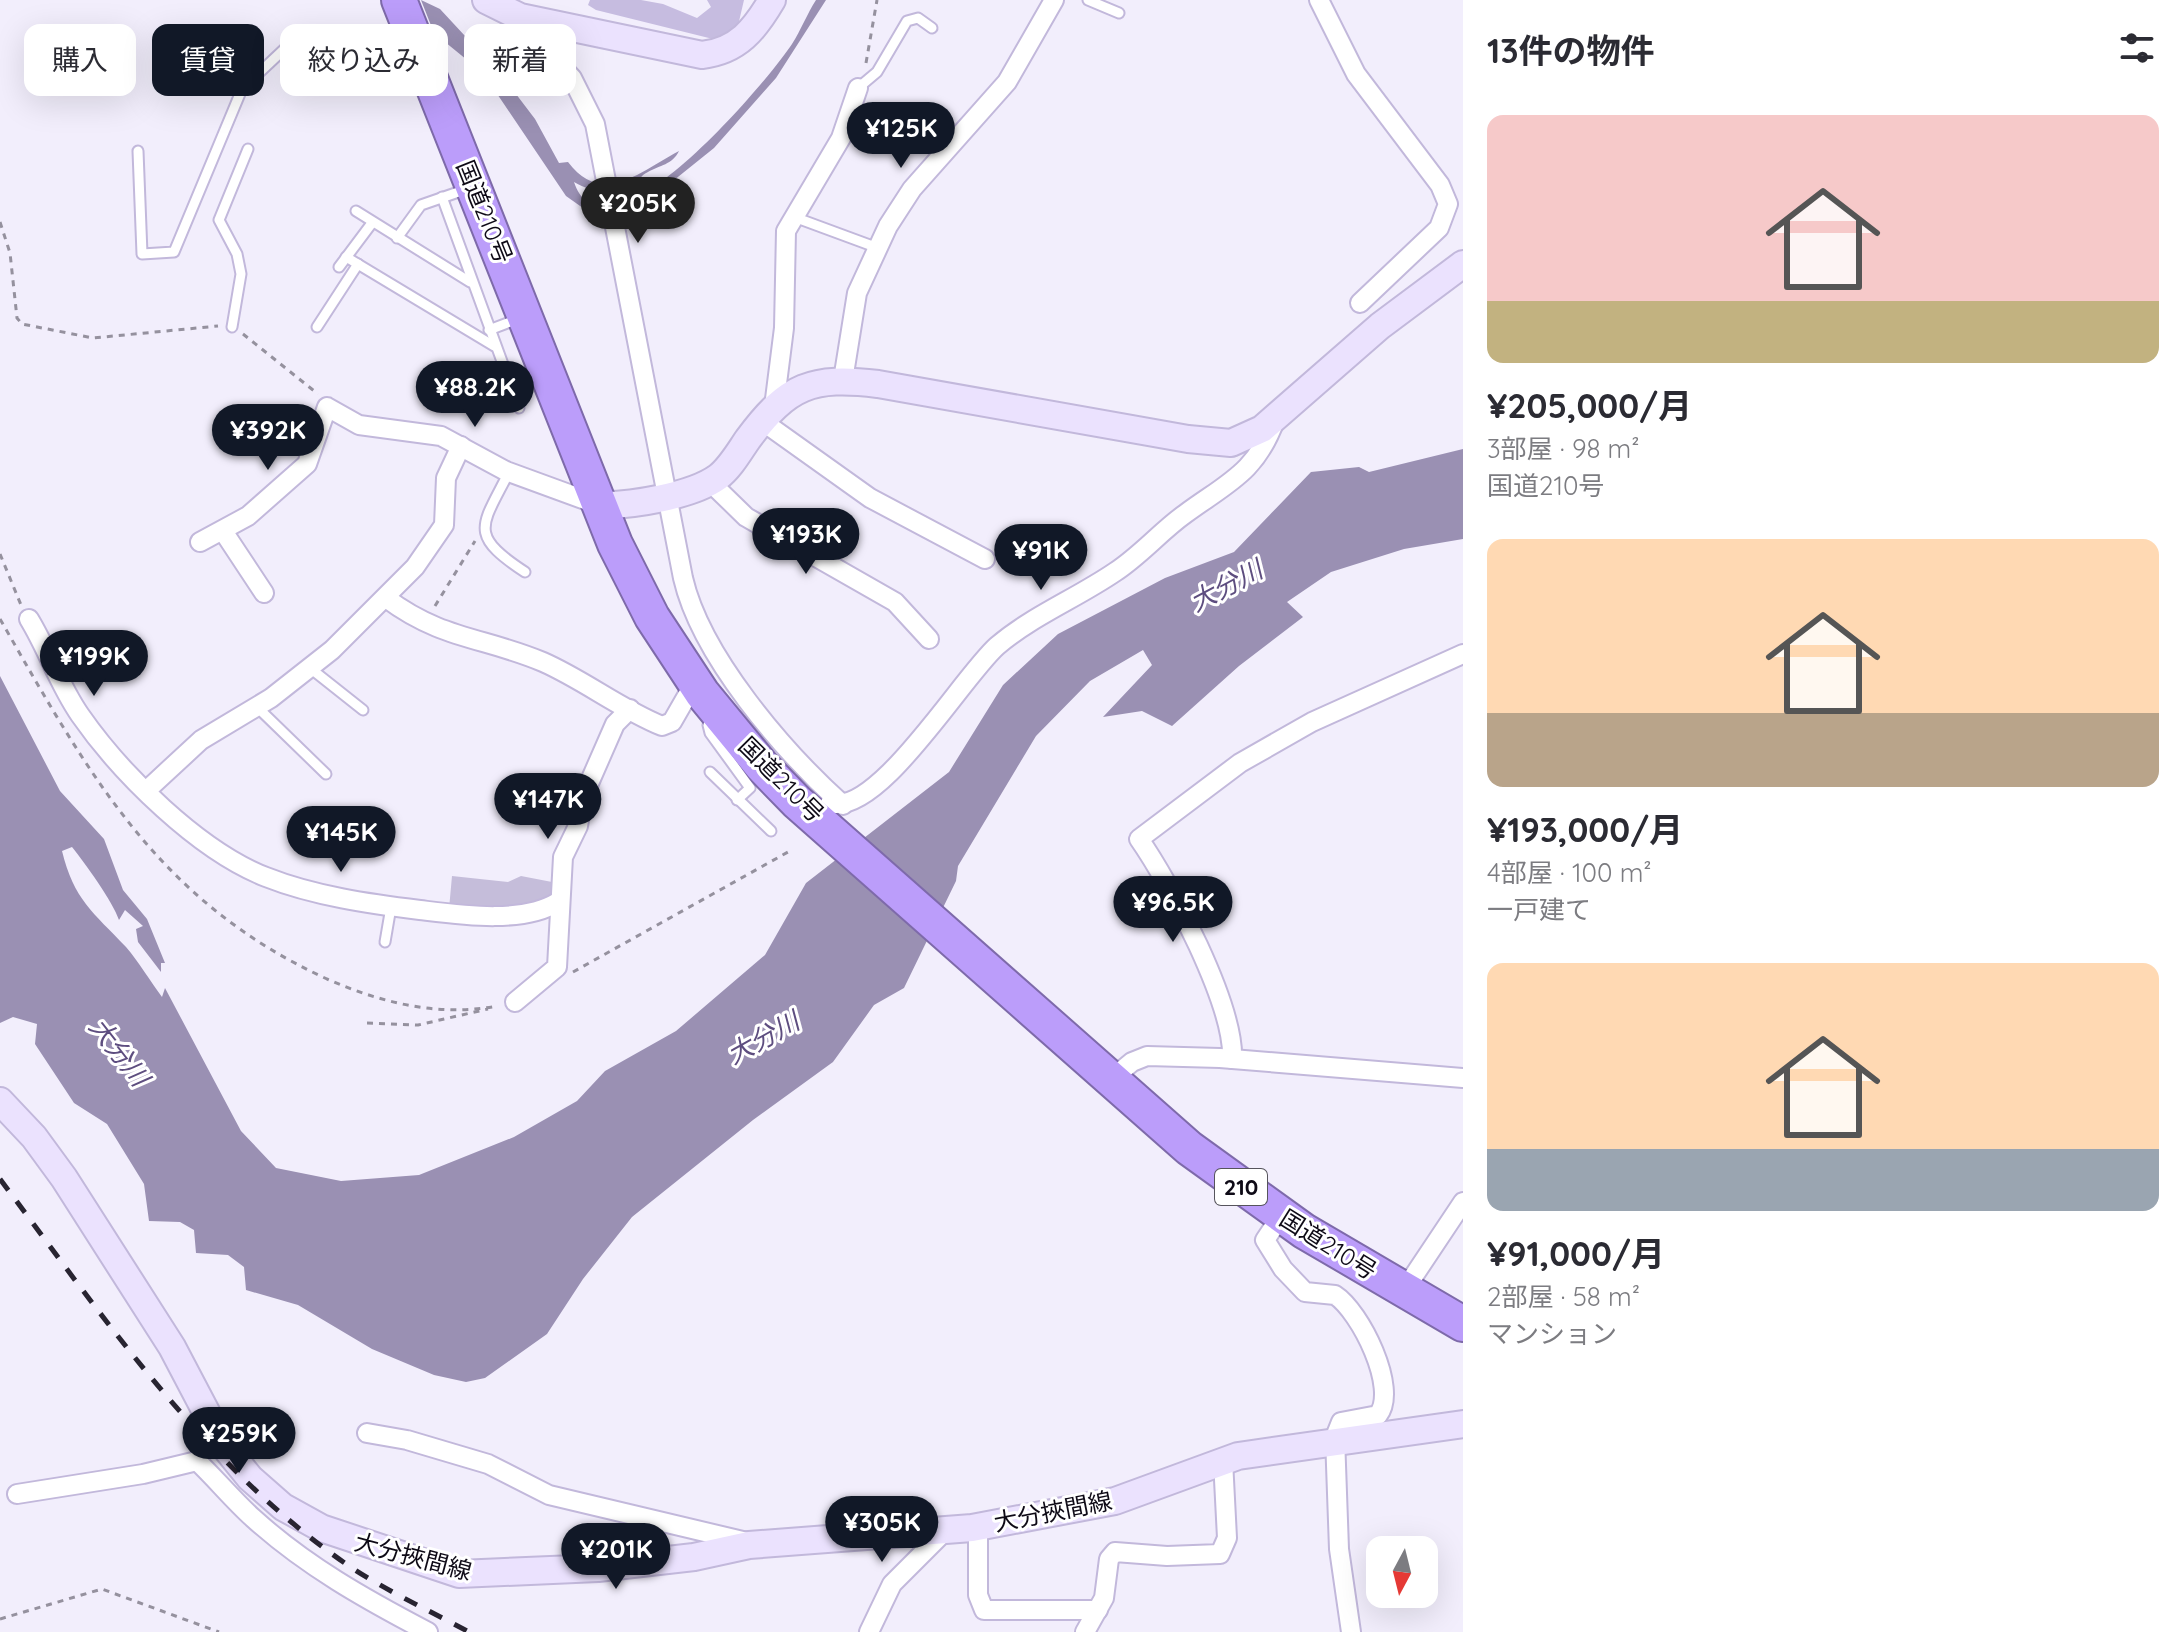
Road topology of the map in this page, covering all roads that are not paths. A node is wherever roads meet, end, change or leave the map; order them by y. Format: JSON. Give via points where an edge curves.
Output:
{"nodes":[{"id":1,"x":399,"y":0,"type":"edge"},
{"id":2,"x":772,"y":0,"type":"edge"},
{"id":3,"x":1054,"y":0,"type":"edge"},
{"id":4,"x":1088,"y":0,"type":"edge"},
{"id":5,"x":1319,"y":0,"type":"edge"},
{"id":6,"x":490,"y":1,"type":"edge"},
{"id":7,"x":1119,"y":13,"type":"dead end"},
{"id":8,"x":525,"y":18,"type":"junction"},
{"id":9,"x":409,"y":24,"type":"edge"},
{"id":10,"x":932,"y":28,"type":"dead end"},
{"id":11,"x":280,"y":53,"type":"edge"},
{"id":12,"x":858,"y":88,"type":"joint"},
{"id":13,"x":438,"y":96,"type":"edge"},
{"id":14,"x":248,"y":149,"type":"dead end"},
{"id":15,"x":138,"y":151,"type":"dead end"},
{"id":16,"x":474,"y":187,"type":"junction"},
{"id":17,"x":442,"y":197,"type":"junction"},
{"id":18,"x":356,"y":211,"type":"dead end"},
{"id":19,"x":794,"y":217,"type":"junction"},
{"id":20,"x":372,"y":223,"type":"junction"},
{"id":21,"x":397,"y":238,"type":"junction"},
{"id":22,"x":878,"y":248,"type":"junction"},
{"id":23,"x":346,"y":257,"type":"junction"},
{"id":24,"x":358,"y":264,"type":"junction"},
{"id":25,"x":1463,"y":264,"type":"edge"},
{"id":26,"x":339,"y":267,"type":"dead end"},
{"id":27,"x":470,"y":282,"type":"junction"},
{"id":28,"x":1360,"y":303,"type":"dead end"},
{"id":29,"x":525,"y":317,"type":"junction"},
{"id":30,"x":232,"y":327,"type":"road end"},
{"id":31,"x":317,"y":327,"type":"dead end"},
{"id":32,"x":489,"y":330,"type":"junction"},
{"id":33,"x":496,"y":346,"type":"junction"},
{"id":34,"x":843,"y":380,"type":"junction"},
{"id":35,"x":519,"y":408,"type":"dead end"},
{"id":36,"x":768,"y":414,"type":"junction"},
{"id":37,"x":1275,"y":420,"type":"junction"},
{"id":38,"x":461,"y":446,"type":"junction"},
{"id":39,"x":509,"y":472,"type":"junction"},
{"id":40,"x":710,"y":482,"type":"junction"},
{"id":41,"x":668,"y":496,"type":"junction"},
{"id":42,"x":599,"y":505,"type":"junction"},
{"id":43,"x":223,"y":531,"type":"junction"},
{"id":44,"x":200,"y":542,"type":"dead end"},
{"id":45,"x":985,"y":559,"type":"dead end"},
{"id":46,"x":525,"y":572,"type":"dead end"},
{"id":47,"x":264,"y":593,"type":"dead end"},
{"id":48,"x":386,"y":598,"type":"junction"},
{"id":49,"x":29,"y":619,"type":"road end"},
{"id":50,"x":929,"y":639,"type":"dead end"},
{"id":51,"x":1463,"y":654,"type":"edge"},
{"id":52,"x":310,"y":668,"type":"junction"},
{"id":53,"x":695,"y":682,"type":"junction"},
{"id":54,"x":256,"y":706,"type":"junction"},
{"id":55,"x":630,"y":709,"type":"junction"},
{"id":56,"x":363,"y":710,"type":"dead end"},
{"id":57,"x":719,"y":715,"type":"junction"},
{"id":58,"x":710,"y":772,"type":"dead end"},
{"id":59,"x":326,"y":774,"type":"dead end"},
{"id":60,"x":147,"y":790,"type":"junction"},
{"id":61,"x":737,"y":800,"type":"junction"},
{"id":62,"x":835,"y":816,"type":"junction"},
{"id":63,"x":771,"y":831,"type":"dead end"},
{"id":64,"x":558,"y":902,"type":"junction"},
{"id":65,"x":391,"y":907,"type":"junction"},
{"id":66,"x":385,"y":942,"type":"dead end"},
{"id":67,"x":515,"y":1002,"type":"road end"},
{"id":68,"x":1232,"y":1059,"type":"junction"},
{"id":69,"x":1463,"y":1078,"type":"edge"},
{"id":70,"x":1109,"y":1081,"type":"junction"},
{"id":71,"x":0,"y":1101,"type":"edge"},
{"id":72,"x":1463,"y":1202,"type":"edge"},
{"id":73,"x":1281,"y":1216,"type":"junction"},
{"id":74,"x":1403,"y":1292,"type":"junction"},
{"id":75,"x":1463,"y":1324,"type":"edge"},
{"id":76,"x":1463,"y":1424,"type":"edge"},
{"id":77,"x":367,"y":1433,"type":"dead end"},
{"id":78,"x":1335,"y":1444,"type":"junction"},
{"id":79,"x":1223,"y":1460,"type":"junction"},
{"id":80,"x":17,"y":1494,"type":"dead end"},
{"id":81,"x":978,"y":1527,"type":"junction"},
{"id":82,"x":945,"y":1531,"type":"junction"},
{"id":83,"x":757,"y":1544,"type":"junction"},
{"id":84,"x":1098,"y":1610,"type":"junction"},
{"id":85,"x":416,"y":1629,"type":"edge"},
{"id":86,"x":869,"y":1632,"type":"edge"},
{"id":87,"x":1085,"y":1632,"type":"edge"},
{"id":88,"x":1351,"y":1632,"type":"edge"}],
"edges":[{"from":1,"to":9,"type":"highway","name":"国道210号","number":"210"},
{"from":2,"to":8,"type":"main road","via":[[740,42],[702,55]]},
{"from":3,"to":22,"type":"street","via":[[1007,82],[912,189]]},
{"from":4,"to":7,"type":"lane"},
{"from":5,"to":28,"type":"street","via":[[1348,63],[1440,185],[1448,204],[1439,228]]},
{"from":6,"to":8,"type":"main road"},
{"from":8,"to":41,"type":"street","via":[[524,26],[572,78],[595,124]]},
{"from":10,"to":12,"type":"lane","via":[[918,18],[907,21],[877,72]]},
{"from":11,"to":15,"type":"lane","via":[[242,89],[174,252],[142,254]]},
{"from":12,"to":19,"type":"street","via":[[841,138]]},
{"from":13,"to":16,"type":"highway","name":"国道210号","number":"210"},
{"from":14,"to":30,"type":"lane","via":[[219,220],[241,274]]},
{"from":16,"to":17,"type":"lane"},
{"from":16,"to":29,"type":"highway","name":"国道210号","number":"210"},
{"from":17,"to":21,"type":"lane","via":[[421,205]]},
{"from":17,"to":27,"type":"lane"},
{"from":18,"to":20,"type":"lane"},
{"from":19,"to":22,"type":"lane"},
{"from":19,"to":36,"type":"street","via":[[785,238],[784,328]]},
{"from":20,"to":21,"type":"lane"},
{"from":20,"to":23,"type":"lane"},
{"from":21,"to":27,"type":"lane"},
{"from":22,"to":34,"type":"street","via":[[857,293]]},
{"from":23,"to":24,"type":"lane"},
{"from":23,"to":26,"type":"lane"},
{"from":24,"to":31,"type":"lane"},
{"from":24,"to":33,"type":"lane"},
{"from":25,"to":37,"type":"main road","via":[[1380,326]]},
{"from":27,"to":32,"type":"lane"},
{"from":29,"to":32,"type":"lane"},
{"from":29,"to":42,"type":"highway","name":"国道210号","number":"210"},
{"from":32,"to":33,"type":"lane"},
{"from":33,"to":35,"type":"lane"},
{"from":34,"to":36,"type":"main road","via":[[809,384]]},
{"from":34,"to":37,"type":"main road","via":[[1213,443],[1246,438]]},
{"from":36,"to":40,"type":"main road"},
{"from":36,"to":45,"type":"street","via":[[870,498]]},
{"from":37,"to":62,"type":"street","via":[[1266,445],[1242,476],[1182,516],[1115,572],[1001,643],[879,786]]},
{"from":38,"to":39,"type":"street"},
{"from":38,"to":43,"type":"street","via":[[435,434],[359,425],[327,407],[307,464],[261,506]]},
{"from":38,"to":48,"type":"street","via":[[446,478],[444,525],[423,558]]},
{"from":39,"to":42,"type":"street"},
{"from":39,"to":46,"type":"lane","via":[[483,524],[490,544]]},
{"from":40,"to":41,"type":"main road"},
{"from":40,"to":50,"type":"street","via":[[746,517],[895,602]]},
{"from":41,"to":42,"type":"main road"},
{"from":41,"to":62,"type":"street","via":[[687,594],[703,634]]},
{"from":42,"to":53,"type":"highway","name":"国道210号","number":"210","via":[[639,594]]},
{"from":43,"to":44,"type":"street"},
{"from":43,"to":47,"type":"street"},
{"from":48,"to":52,"type":"street"},
{"from":48,"to":55,"type":"street","via":[[423,622],[544,663]]},
{"from":49,"to":60,"type":"street","via":[[80,715]]},
{"from":51,"to":68,"type":"street","via":[[1312,722],[1240,763],[1139,839],[1167,879],[1197,947],[1223,1012]]},
{"from":52,"to":54,"type":"street"},
{"from":52,"to":56,"type":"lane"},
{"from":53,"to":55,"type":"street","via":[[666,726]]},
{"from":53,"to":57,"type":"highway","name":"国道210号","number":"210"},
{"from":54,"to":59,"type":"lane"},
{"from":54,"to":60,"type":"street","via":[[201,740]]},
{"from":55,"to":64,"type":"street","via":[[615,724],[583,797],[578,826],[561,865]]},
{"from":57,"to":61,"type":"lane","via":[[708,725],[710,733],[750,788]]},
{"from":57,"to":62,"type":"highway","name":"国道210号","number":"210","via":[[759,763]]},
{"from":58,"to":61,"type":"lane"},
{"from":60,"to":65,"type":"street","via":[[188,829],[250,870]]},
{"from":61,"to":63,"type":"lane"},
{"from":62,"to":70,"type":"highway","name":"国道210号","number":"210"},
{"from":64,"to":65,"type":"street","via":[[501,914]]},
{"from":64,"to":67,"type":"street","via":[[557,967]]},
{"from":65,"to":66,"type":"lane"},
{"from":68,"to":69,"type":"street"},
{"from":68,"to":70,"type":"street","via":[[1142,1057]]},
{"from":70,"to":73,"type":"highway","name":"国道210号","number":"210"},
{"from":71,"to":83,"type":"main road","name":"大分挾間線","via":[[64,1178],[172,1347],[235,1461],[295,1515],[349,1540],[471,1575],[657,1561]]},
{"from":72,"to":74,"type":"street"},
{"from":73,"to":74,"type":"highway","name":"国道210号","number":"210"},
{"from":73,"to":78,"type":"street","via":[[1267,1235],[1267,1246],[1299,1288],[1335,1295],[1350,1310],[1362,1325],[1384,1386],[1385,1403],[1378,1415],[1341,1422]]},
{"from":74,"to":75,"type":"highway","name":"国道210号","number":"210"},
{"from":76,"to":78,"type":"main road","name":"大分挾間線"},
{"from":77,"to":83,"type":"street","via":[[488,1464],[549,1495]]},
{"from":78,"to":79,"type":"main road","name":"大分挾間線"},
{"from":78,"to":88,"type":"street","via":[[1339,1549]]},
{"from":79,"to":81,"type":"main road","name":"大分挾間線","via":[[1115,1501]]},
{"from":79,"to":84,"type":"street","via":[[1227,1538],[1220,1554],[1115,1552]]},
{"from":80,"to":85,"type":"street","via":[[197,1461],[287,1547]]},
{"from":81,"to":82,"type":"main road","name":"大分挾間線"},
{"from":81,"to":84,"type":"street","via":[[978,1595],[984,1610]]},
{"from":82,"to":83,"type":"main road","name":"大分挾間線"},
{"from":82,"to":86,"type":"street","via":[[892,1584]]},
{"from":84,"to":87,"type":"street"}]}
